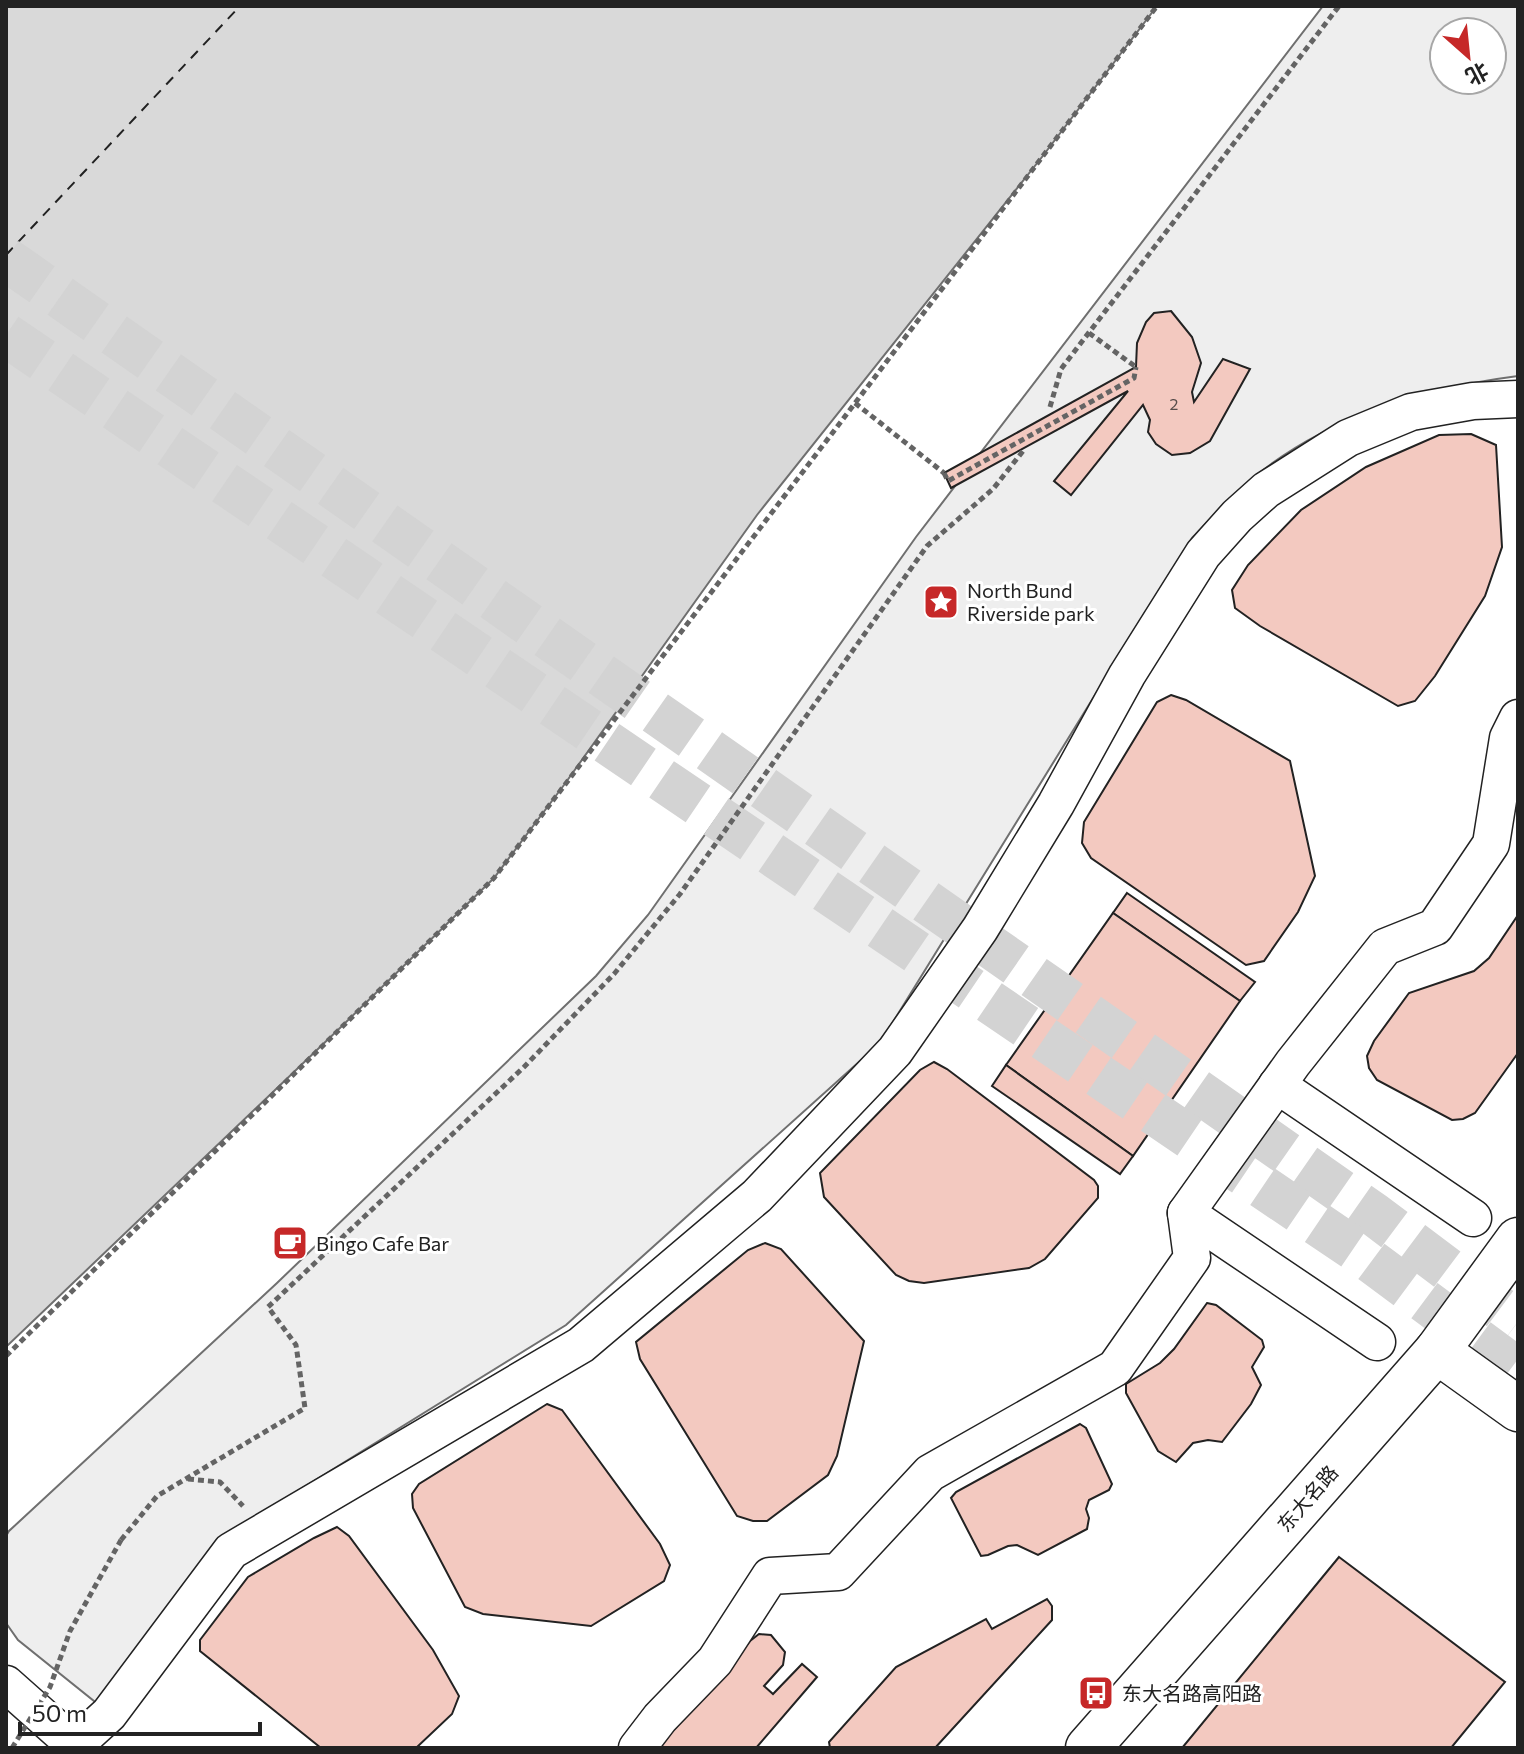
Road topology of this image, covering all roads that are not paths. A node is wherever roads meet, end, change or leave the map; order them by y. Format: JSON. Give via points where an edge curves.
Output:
{"nodes":[{"id":1,"x":1518,"y":399,"type":"edge"},
{"id":2,"x":1518,"y":718,"type":"edge"},
{"id":3,"x":1277,"y":1085,"type":"junction"},
{"id":4,"x":1186,"y":1213,"type":"junction"},
{"id":5,"x":1473,"y":1218,"type":"dead end"},
{"id":6,"x":1512,"y":1259,"type":"edge"},
{"id":7,"x":1377,"y":1342,"type":"dead end"},
{"id":8,"x":1437,"y":1351,"type":"junction"},
{"id":9,"x":1518,"y":1409,"type":"edge"},
{"id":10,"x":6,"y":1684,"type":"edge"},
{"id":11,"x":76,"y":1747,"type":"edge"},
{"id":12,"x":637,"y":1748,"type":"edge"},
{"id":13,"x":1088,"y":1748,"type":"edge"}],
"edges":[{"from":1,"to":11,"type":"street","via":[[1411,412],[1348,438],[1246,508],[1203,554],[980,929],[895,1051],[757,1196],[581,1345],[231,1551],[132,1685]]},
{"from":2,"to":3,"type":"street","via":[[1508,738],[1491,844],[1435,927],[1385,947]]},
{"from":3,"to":4,"type":"street"},
{"from":3,"to":5,"type":"street"},
{"from":4,"to":7,"type":"street"},
{"from":4,"to":12,"type":"street","via":[[1192,1258],[1115,1368],[930,1473],[838,1572],[770,1576],[715,1661]]},
{"from":6,"to":8,"type":"main road","name":"东大名路"},
{"from":8,"to":9,"type":"main road"},
{"from":8,"to":13,"type":"main road","name":"东大名路"},
{"from":10,"to":11,"type":"street"}]}
